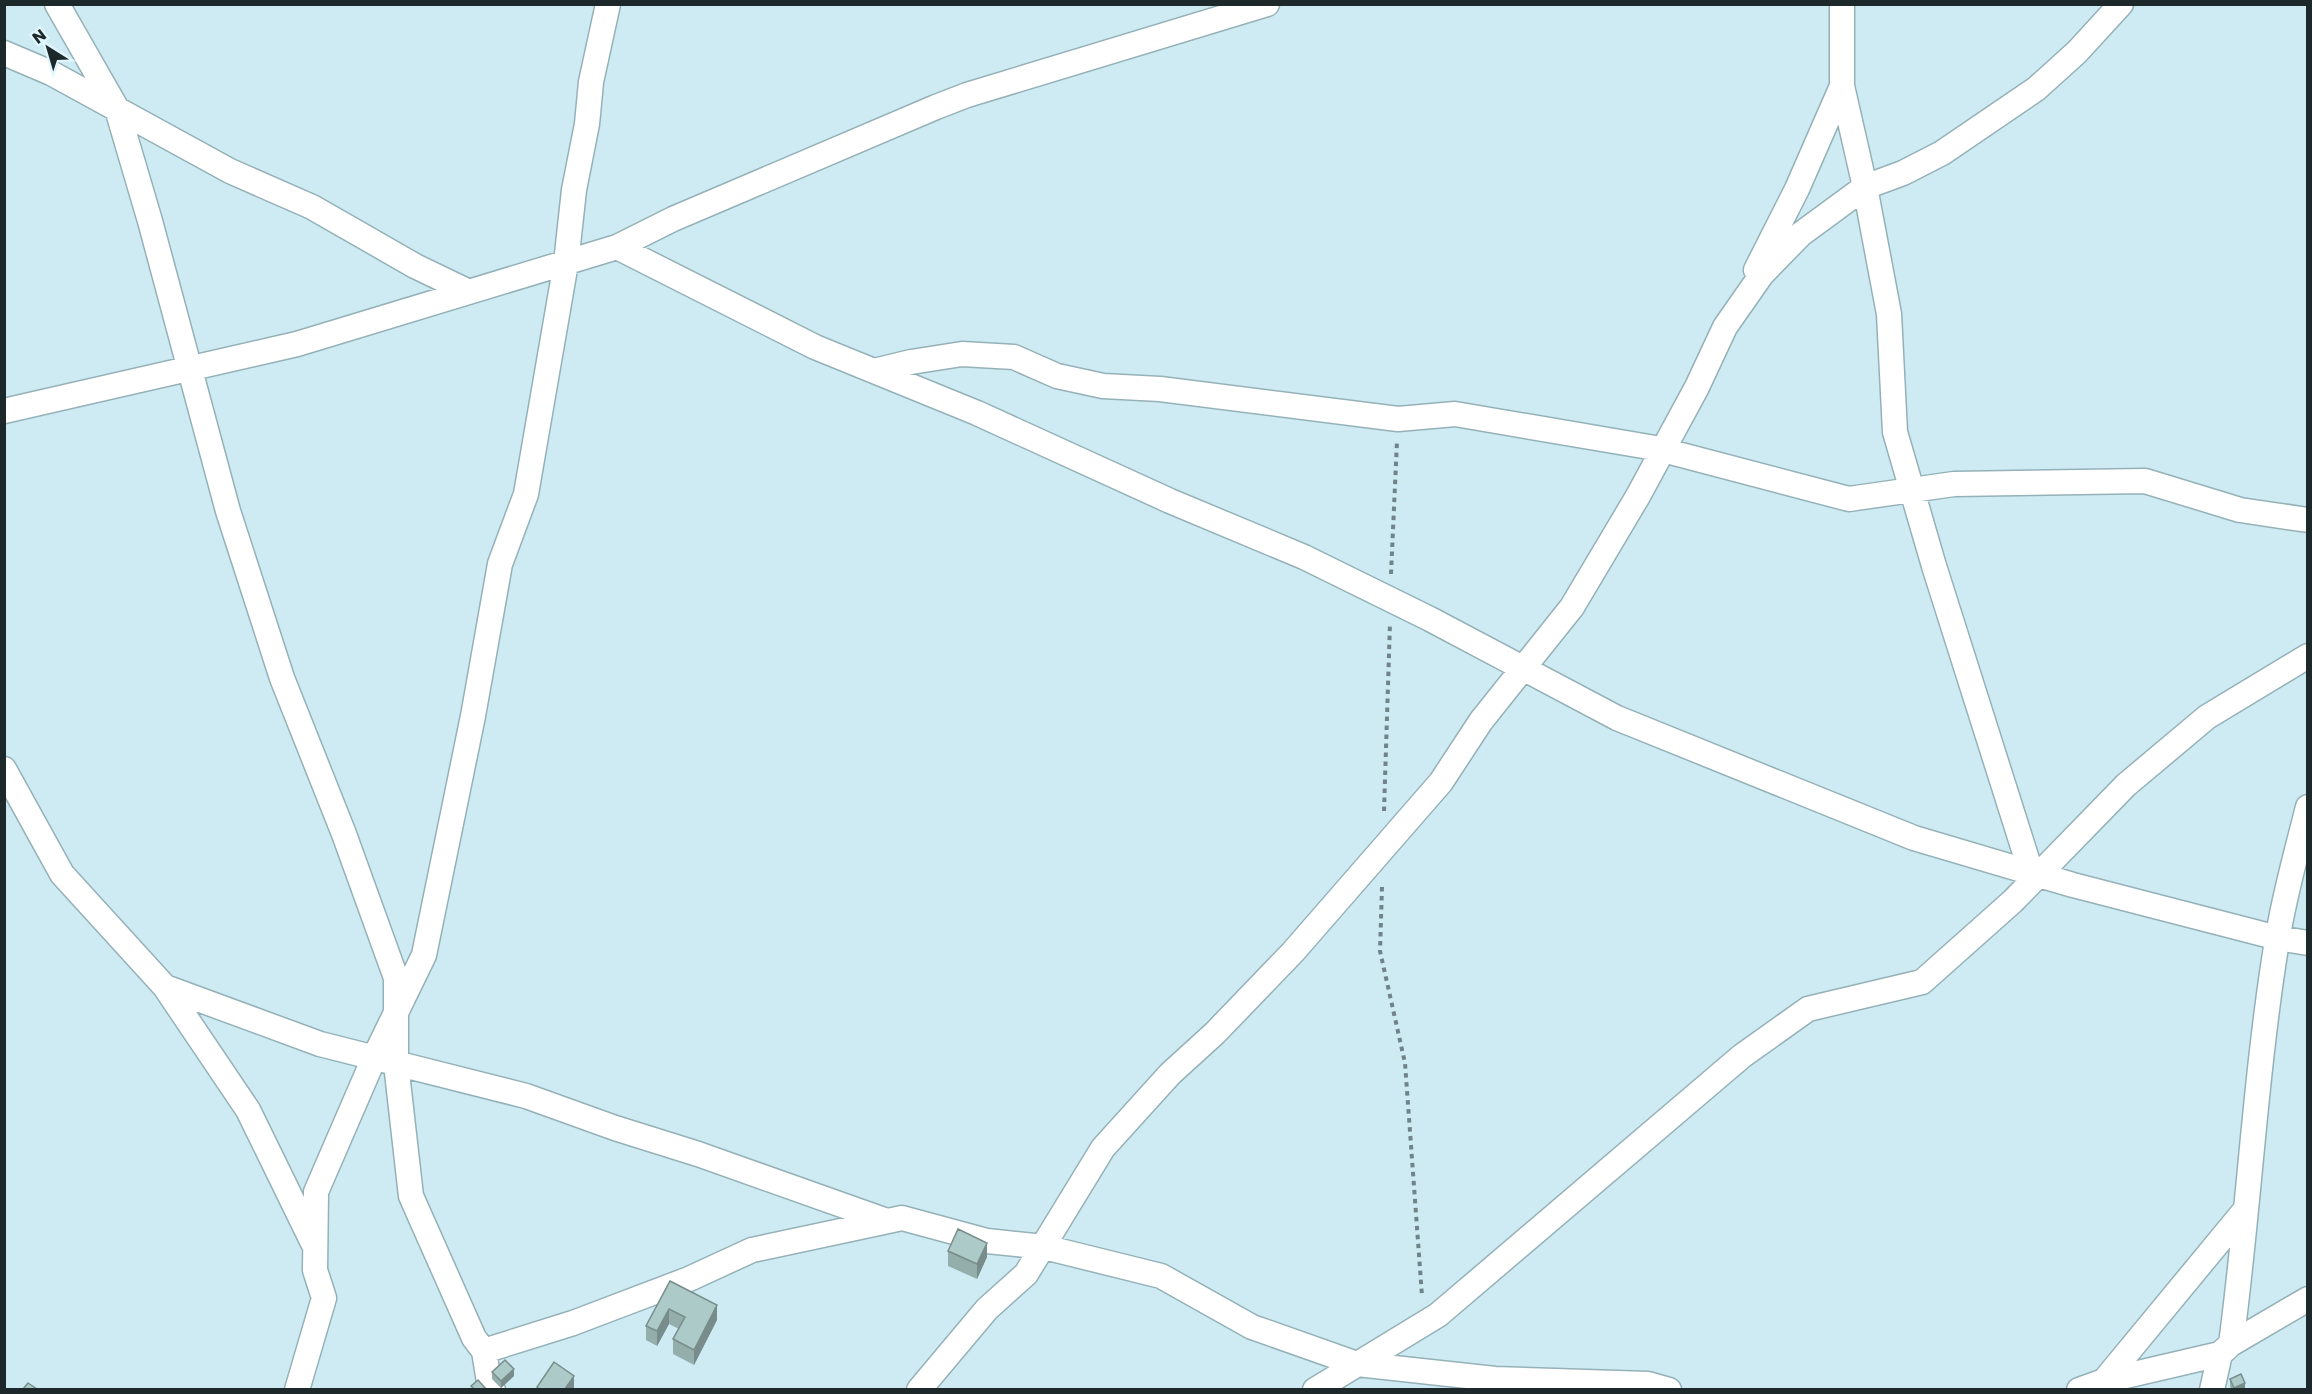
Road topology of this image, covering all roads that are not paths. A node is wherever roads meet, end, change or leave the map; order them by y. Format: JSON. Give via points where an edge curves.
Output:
{"nodes":[{"id":1,"x":57,"y":4,"type":"edge"},
{"id":2,"x":608,"y":4,"type":"edge"},
{"id":3,"x":1267,"y":4,"type":"edge"},
{"id":4,"x":1842,"y":4,"type":"edge"},
{"id":5,"x":2109,"y":10,"type":"edge"},
{"id":6,"x":4,"y":53,"type":"edge"},
{"id":7,"x":1842,"y":86,"type":"junction"},
{"id":8,"x":117,"y":109,"type":"junction"},
{"id":9,"x":1865,"y":187,"type":"junction"},
{"id":10,"x":617,"y":247,"type":"junction"},
{"id":11,"x":566,"y":263,"type":"junction"},
{"id":12,"x":469,"y":292,"type":"junction"},
{"id":13,"x":1734,"y":315,"type":"junction"},
{"id":14,"x":189,"y":369,"type":"junction"},
{"id":15,"x":874,"y":371,"type":"junction"},
{"id":16,"x":4,"y":411,"type":"edge"},
{"id":17,"x":1661,"y":450,"type":"junction"},
{"id":18,"x":1912,"y":490,"type":"junction"},
{"id":19,"x":2307,"y":520,"type":"edge"},
{"id":20,"x":2307,"y":656,"type":"edge"},
{"id":21,"x":1523,"y":669,"type":"junction"},
{"id":22,"x":4,"y":769,"type":"edge"},
{"id":23,"x":2307,"y":807,"type":"edge"},
{"id":24,"x":2035,"y":874,"type":"junction"},
{"id":25,"x":2278,"y":938,"type":"junction"},
{"id":26,"x":2307,"y":943,"type":"edge"},
{"id":27,"x":165,"y":987,"type":"junction"},
{"id":28,"x":396,"y":1013,"type":"junction"},
{"id":29,"x":385,"y":1061,"type":"junction"},
{"id":30,"x":2246,"y":1209,"type":"junction"},
{"id":31,"x":888,"y":1221,"type":"junction"},
{"id":32,"x":1044,"y":1247,"type":"junction"},
{"id":33,"x":315,"y":1248,"type":"junction"},
{"id":34,"x":2307,"y":1299,"type":"edge"},
{"id":35,"x":2225,"y":1349,"type":"junction"},
{"id":36,"x":484,"y":1351,"type":"junction"},
{"id":37,"x":1358,"y":1364,"type":"junction"},
{"id":38,"x":2101,"y":1385,"type":"edge"},
{"id":39,"x":297,"y":1389,"type":"edge"},
{"id":40,"x":493,"y":1389,"type":"edge"},
{"id":41,"x":919,"y":1389,"type":"edge"},
{"id":42,"x":1315,"y":1389,"type":"edge"},
{"id":43,"x":1669,"y":1389,"type":"edge"},
{"id":44,"x":2079,"y":1389,"type":"edge"},
{"id":45,"x":2212,"y":1389,"type":"edge"}],
"edges":[{"from":1,"to":8,"type":"street"},
{"from":2,"to":11,"type":"street","via":[[591,82]]},
{"from":3,"to":10,"type":"street","via":[[957,99],[673,219]]},
{"from":4,"to":7,"type":"street"},
{"from":5,"to":9,"type":"street","via":[[2077,52],[2036,89],[1942,153]]},
{"from":6,"to":8,"type":"street"},
{"from":7,"to":9,"type":"street"},
{"from":7,"to":13,"type":"street","via":[[1797,189]]},
{"from":8,"to":12,"type":"street"},
{"from":8,"to":14,"type":"street"},
{"from":9,"to":13,"type":"street","via":[[1801,234],[1762,274]]},
{"from":9,"to":18,"type":"street","via":[[1889,314],[1894,432]]},
{"from":10,"to":11,"type":"street"},
{"from":10,"to":15,"type":"street","via":[[815,347]]},
{"from":11,"to":12,"type":"street"},
{"from":11,"to":28,"type":"street","via":[[526,494],[500,564],[424,955]]},
{"from":12,"to":14,"type":"street","via":[[297,344]]},
{"from":13,"to":17,"type":"street"},
{"from":14,"to":16,"type":"street"},
{"from":14,"to":28,"type":"street","via":[[228,510],[282,678],[396,978]]},
{"from":15,"to":17,"type":"street","via":[[963,354],[1014,357],[1057,376],[1103,386],[1160,389],[1398,419],[1455,414]]},
{"from":15,"to":21,"type":"street","via":[[1304,557]]},
{"from":17,"to":18,"type":"street","via":[[1849,499]]},
{"from":17,"to":21,"type":"street","via":[[1572,607]]},
{"from":18,"to":19,"type":"street","via":[[1954,484],[2145,481],[2240,510]]},
{"from":18,"to":24,"type":"street"},
{"from":20,"to":24,"type":"street","via":[[2207,717],[2126,785]]},
{"from":21,"to":24,"type":"street","via":[[1617,718],[1903,834]]},
{"from":21,"to":32,"type":"street","via":[[1481,721],[1441,782],[1293,952],[1170,1074],[1103,1148]]},
{"from":22,"to":27,"type":"street","via":[[62,874]]},
{"from":23,"to":25,"type":"street"},
{"from":24,"to":25,"type":"street"},
{"from":24,"to":37,"type":"street","via":[[2013,902],[1922,982],[1808,1009],[1742,1056],[1438,1315]]},
{"from":25,"to":26,"type":"street"},
{"from":25,"to":30,"type":"street"},
{"from":27,"to":29,"type":"street","via":[[320,1044]]},
{"from":27,"to":33,"type":"street","via":[[248,1110]]},
{"from":28,"to":29,"type":"street"},
{"from":29,"to":31,"type":"street","via":[[526,1096]]},
{"from":29,"to":33,"type":"street","via":[[316,1192]]},
{"from":29,"to":36,"type":"street","via":[[411,1196],[474,1338]]},
{"from":30,"to":35,"type":"street","via":[[2242,1260]]},
{"from":30,"to":38,"type":"street"},
{"from":31,"to":32,"type":"street","via":[[902,1218],[987,1241]]},
{"from":31,"to":36,"type":"street","via":[[752,1250],[689,1280]]},
{"from":32,"to":37,"type":"street","via":[[1161,1276],[1252,1327]]},
{"from":32,"to":41,"type":"street","via":[[1026,1274],[987,1309]]},
{"from":33,"to":39,"type":"street","via":[[315,1270],[324,1298]]},
{"from":34,"to":35,"type":"street"},
{"from":35,"to":38,"type":"street"},
{"from":35,"to":45,"type":"street"},
{"from":36,"to":40,"type":"street"},
{"from":37,"to":42,"type":"street"},
{"from":37,"to":43,"type":"street","via":[[1495,1379],[1648,1384]]},
{"from":38,"to":44,"type":"street"}]}
